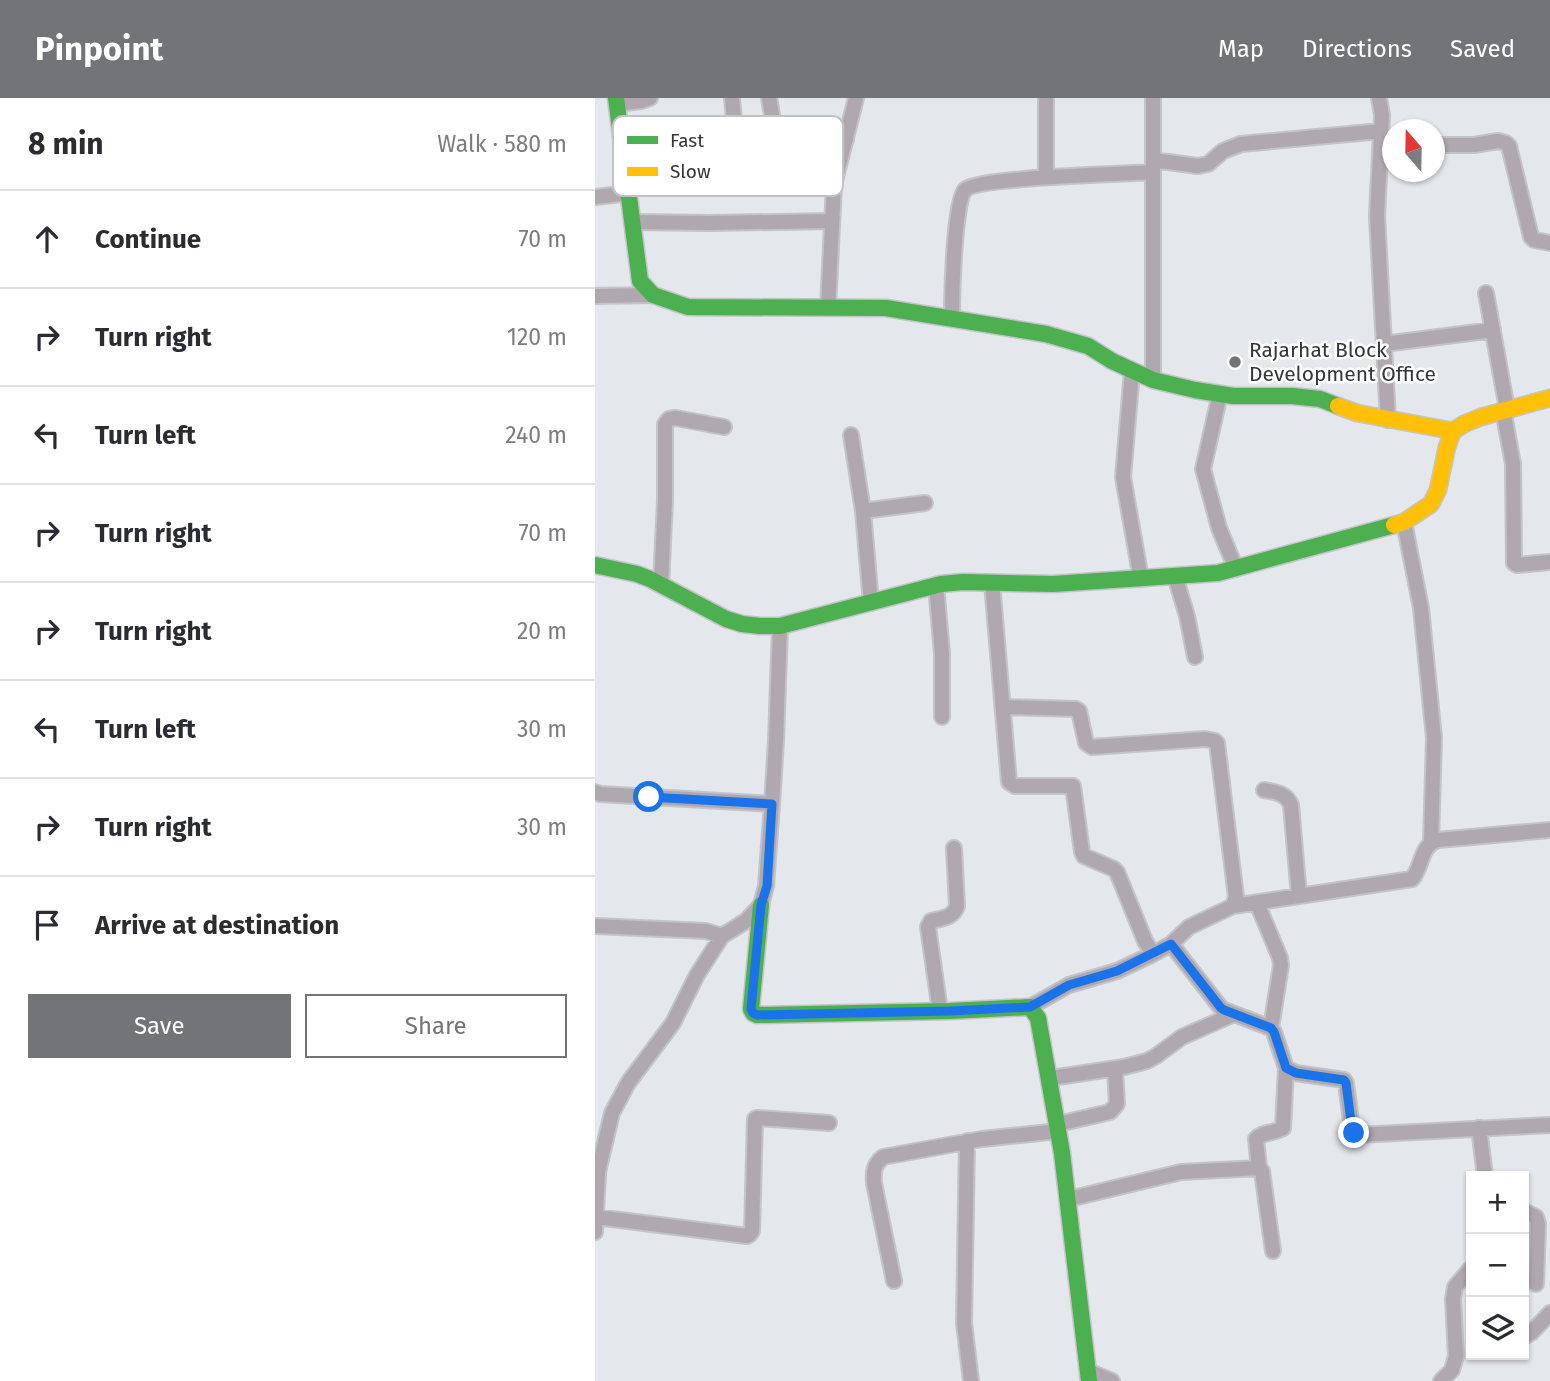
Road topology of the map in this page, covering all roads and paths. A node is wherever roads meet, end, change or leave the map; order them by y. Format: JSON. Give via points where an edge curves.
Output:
{"nodes":[{"id":1,"x":650,"y":98,"type":"edge"},
{"id":2,"x":732,"y":98,"type":"edge"},
{"id":3,"x":769,"y":98,"type":"edge"},
{"id":4,"x":856,"y":98,"type":"edge"},
{"id":5,"x":1046,"y":98,"type":"edge"},
{"id":6,"x":1153,"y":98,"type":"edge"},
{"id":7,"x":1379,"y":98,"type":"edge"},
{"id":8,"x":617,"y":101,"type":"edge"},
{"id":9,"x":734,"y":116,"type":"edge"},
{"id":10,"x":772,"y":116,"type":"edge"},
{"id":11,"x":1382,"y":119,"type":"edge"},
{"id":12,"x":843,"y":140,"type":"edge"},
{"id":13,"x":846,"y":140,"type":"junction"},
{"id":14,"x":1382,"y":140,"type":"edge"},
{"id":15,"x":1445,"y":145,"type":"edge"},
{"id":16,"x":843,"y":151,"type":"edge"},
{"id":17,"x":1153,"y":166,"type":"junction"},
{"id":18,"x":1382,"y":168,"type":"edge"},
{"id":19,"x":1046,"y":177,"type":"junction"},
{"id":20,"x":613,"y":195,"type":"edge"},
{"id":21,"x":629,"y":196,"type":"edge"},
{"id":22,"x":833,"y":196,"type":"edge"},
{"id":23,"x":595,"y":197,"type":"edge"},
{"id":24,"x":832,"y":220,"type":"junction"},
{"id":25,"x":632,"y":222,"type":"junction"},
{"id":26,"x":1550,"y":243,"type":"edge"},
{"id":27,"x":1486,"y":293,"type":"dead end"},
{"id":28,"x":653,"y":295,"type":"junction"},
{"id":29,"x":595,"y":296,"type":"edge"},
{"id":30,"x":828,"y":308,"type":"junction"},
{"id":31,"x":952,"y":318,"type":"junction"},
{"id":32,"x":1493,"y":330,"type":"junction"},
{"id":33,"x":1384,"y":344,"type":"junction"},
{"id":34,"x":1132,"y":371,"type":"junction"},
{"id":35,"x":1153,"y":380,"type":"junction"},
{"id":36,"x":1220,"y":394,"type":"junction"},
{"id":37,"x":1550,"y":398,"type":"edge"},
{"id":38,"x":1505,"y":409,"type":"junction"},
{"id":39,"x":1388,"y":420,"type":"junction"},
{"id":40,"x":724,"y":427,"type":"dead end"},
{"id":41,"x":1453,"y":431,"type":"junction"},
{"id":42,"x":851,"y":435,"type":"dead end"},
{"id":43,"x":925,"y":503,"type":"dead end"},
{"id":44,"x":863,"y":511,"type":"junction"},
{"id":45,"x":1404,"y":522,"type":"junction"},
{"id":46,"x":1550,"y":562,"type":"edge"},
{"id":47,"x":595,"y":565,"type":"edge"},
{"id":48,"x":1236,"y":569,"type":"junction"},
{"id":49,"x":1175,"y":576,"type":"junction"},
{"id":50,"x":1141,"y":579,"type":"junction"},
{"id":51,"x":992,"y":583,"type":"junction"},
{"id":52,"x":661,"y":585,"type":"junction"},
{"id":53,"x":936,"y":585,"type":"junction"},
{"id":54,"x":871,"y":603,"type":"junction"},
{"id":55,"x":780,"y":626,"type":"junction"},
{"id":56,"x":1195,"y":657,"type":"dead end"},
{"id":57,"x":1004,"y":707,"type":"junction"},
{"id":58,"x":942,"y":717,"type":"dead end"},
{"id":59,"x":1264,"y":790,"type":"dead end"},
{"id":60,"x":595,"y":792,"type":"edge"},
{"id":61,"x":772,"y":804,"type":"junction"},
{"id":62,"x":1550,"y":830,"type":"edge"},
{"id":63,"x":1431,"y":842,"type":"junction"},
{"id":64,"x":954,"y":848,"type":"dead end"},
{"id":65,"x":1299,"y":896,"type":"junction"},
{"id":66,"x":1257,"y":903,"type":"junction"},
{"id":67,"x":761,"y":905,"type":"junction"},
{"id":68,"x":1233,"y":906,"type":"junction"},
{"id":69,"x":595,"y":926,"type":"edge"},
{"id":70,"x":722,"y":936,"type":"junction"},
{"id":71,"x":1171,"y":944,"type":"junction"},
{"id":72,"x":1153,"y":954,"type":"junction"},
{"id":73,"x":1030,"y":1007,"type":"junction"},
{"id":74,"x":940,"y":1011,"type":"junction"},
{"id":75,"x":1234,"y":1014,"type":"junction"},
{"id":76,"x":1271,"y":1028,"type":"junction"},
{"id":77,"x":1286,"y":1068,"type":"junction"},
{"id":78,"x":1115,"y":1069,"type":"junction"},
{"id":79,"x":1051,"y":1078,"type":"junction"},
{"id":80,"x":829,"y":1123,"type":"dead end"},
{"id":81,"x":1550,"y":1125,"type":"edge"},
{"id":82,"x":1058,"y":1128,"type":"junction"},
{"id":83,"x":1479,"y":1128,"type":"junction"},
{"id":84,"x":967,"y":1141,"type":"junction"},
{"id":85,"x":1259,"y":1168,"type":"junction"},
{"id":86,"x":1484,"y":1171,"type":"edge"},
{"id":87,"x":597,"y":1172,"type":"edge"},
{"id":88,"x":1069,"y":1199,"type":"junction"},
{"id":89,"x":1529,"y":1213,"type":"edge"},
{"id":90,"x":596,"y":1217,"type":"edge"},
{"id":91,"x":595,"y":1232,"type":"edge"},
{"id":92,"x":1273,"y":1251,"type":"dead end"},
{"id":93,"x":1466,"y":1274,"type":"edge"},
{"id":94,"x":894,"y":1281,"type":"dead end"},
{"id":95,"x":1536,"y":1284,"type":"dead end"},
{"id":96,"x":1550,"y":1314,"type":"edge"},
{"id":97,"x":1529,"y":1334,"type":"edge"},
{"id":98,"x":1466,"y":1353,"type":"edge"},
{"id":99,"x":1456,"y":1356,"type":"junction"},
{"id":100,"x":1088,"y":1376,"type":"edge"},
{"id":101,"x":971,"y":1381,"type":"edge"},
{"id":102,"x":1112,"y":1381,"type":"edge"},
{"id":103,"x":1441,"y":1381,"type":"edge"}],
"edges":[{"from":1,"to":8,"type":"street"},
{"from":2,"to":9,"type":"street"},
{"from":3,"to":10,"type":"street"},
{"from":4,"to":13,"type":"street"},
{"from":5,"to":19,"type":"street"},
{"from":6,"to":17,"type":"street"},
{"from":7,"to":11,"type":"street"},
{"from":12,"to":13,"type":"street"},
{"from":13,"to":16,"type":"street"},
{"from":14,"to":17,"type":"street","via":[[1241,144],[1208,164]]},
{"from":15,"to":26,"type":"street","via":[[1506,143],[1531,237]]},
{"from":17,"to":19,"type":"street"},
{"from":17,"to":35,"type":"street"},
{"from":18,"to":33,"type":"street","via":[[1377,216]]},
{"from":19,"to":31,"type":"street","via":[[980,184],[964,191],[958,216]]},
{"from":20,"to":23,"type":"street"},
{"from":21,"to":25,"type":"street"},
{"from":22,"to":24,"type":"street"},
{"from":24,"to":25,"type":"street"},
{"from":24,"to":30,"type":"street"},
{"from":25,"to":28,"type":"street","via":[[640,281]]},
{"from":27,"to":32,"type":"street"},
{"from":28,"to":29,"type":"street"},
{"from":28,"to":30,"type":"street","via":[[688,307]]},
{"from":30,"to":31,"type":"street","via":[[885,308]]},
{"from":31,"to":34,"type":"street","via":[[1088,346]]},
{"from":32,"to":33,"type":"street"},
{"from":32,"to":38,"type":"street"},
{"from":33,"to":39,"type":"street"},
{"from":34,"to":35,"type":"street"},
{"from":34,"to":50,"type":"street","via":[[1123,477]]},
{"from":35,"to":36,"type":"street"},
{"from":36,"to":39,"type":"street","via":[[1320,399]]},
{"from":36,"to":48,"type":"street","via":[[1203,469]]},
{"from":37,"to":38,"type":"street"},
{"from":38,"to":41,"type":"street"},
{"from":38,"to":46,"type":"street","via":[[1513,464],[1514,563]]},
{"from":39,"to":41,"type":"street"},
{"from":40,"to":52,"type":"street","via":[[676,418],[666,424]]},
{"from":41,"to":45,"type":"street","via":[[1431,504]]},
{"from":42,"to":44,"type":"street"},
{"from":43,"to":44,"type":"street"},
{"from":44,"to":54,"type":"street"},
{"from":45,"to":48,"type":"street"},
{"from":45,"to":63,"type":"street","via":[[1421,608],[1434,738]]},
{"from":47,"to":52,"type":"street"},
{"from":48,"to":49,"type":"street"},
{"from":49,"to":50,"type":"street"},
{"from":49,"to":56,"type":"street"},
{"from":50,"to":51,"type":"street"},
{"from":51,"to":53,"type":"street"},
{"from":51,"to":57,"type":"street"},
{"from":52,"to":55,"type":"street","via":[[726,619]]},
{"from":53,"to":54,"type":"street"},
{"from":53,"to":58,"type":"street"},
{"from":54,"to":55,"type":"street"},
{"from":55,"to":61,"type":"street"},
{"from":57,"to":68,"type":"street","via":[[1076,709],[1086,743],[1092,747],[1215,741],[1237,897]]},
{"from":57,"to":72,"type":"street","via":[[1009,782],[1014,786],[1073,786],[1082,852],[1118,873]]},
{"from":59,"to":65,"type":"street","via":[[1280,793],[1291,805]]},
{"from":60,"to":61,"type":"street"},
{"from":61,"to":67,"type":"street","via":[[767,886]]},
{"from":62,"to":63,"type":"street"},
{"from":63,"to":65,"type":"street","via":[[1412,879]]},
{"from":64,"to":74,"type":"street","via":[[957,906],[949,917],[928,926]]},
{"from":65,"to":66,"type":"street"},
{"from":66,"to":68,"type":"street"},
{"from":66,"to":76,"type":"street","via":[[1281,965]]},
{"from":67,"to":70,"type":"street"},
{"from":67,"to":74,"type":"street","via":[[753,1013]]},
{"from":68,"to":71,"type":"street","via":[[1189,927]]},
{"from":69,"to":70,"type":"street","via":[[706,931]]},
{"from":70,"to":87,"type":"street","via":[[673,1023],[628,1083],[612,1113]]},
{"from":71,"to":72,"type":"street"},
{"from":71,"to":75,"type":"street","via":[[1221,1008]]},
{"from":72,"to":73,"type":"street","via":[[1069,985]]},
{"from":73,"to":74,"type":"street"},
{"from":73,"to":79,"type":"street","via":[[1038,1018]]},
{"from":75,"to":76,"type":"street"},
{"from":75,"to":78,"type":"street","via":[[1182,1037],[1147,1061]]},
{"from":76,"to":77,"type":"street"},
{"from":77,"to":83,"type":"street","via":[[1344,1080],[1352,1129],[1358,1135]]},
{"from":77,"to":85,"type":"street","via":[[1283,1128],[1256,1139]]},
{"from":78,"to":79,"type":"street"},
{"from":78,"to":82,"type":"street","via":[[1115,1107]]},
{"from":79,"to":82,"type":"street"},
{"from":80,"to":90,"type":"street","via":[[755,1119],[749,1235]]},
{"from":81,"to":83,"type":"street"},
{"from":82,"to":84,"type":"street"},
{"from":82,"to":88,"type":"street"},
{"from":83,"to":86,"type":"street"},
{"from":84,"to":94,"type":"street","via":[[877,1162],[874,1183]]},
{"from":84,"to":101,"type":"street","via":[[964,1323]]},
{"from":85,"to":88,"type":"street","via":[[1181,1172]]},
{"from":85,"to":92,"type":"street"},
{"from":87,"to":90,"type":"street"},
{"from":88,"to":100,"type":"street"},
{"from":89,"to":95,"type":"street","via":[[1538,1224]]},
{"from":90,"to":91,"type":"street"},
{"from":93,"to":99,"type":"street","via":[[1455,1287],[1453,1299]]},
{"from":96,"to":97,"type":"street"},
{"from":98,"to":99,"type":"street"},
{"from":99,"to":103,"type":"street","via":[[1452,1370]]},
{"from":100,"to":102,"type":"street"}]}
